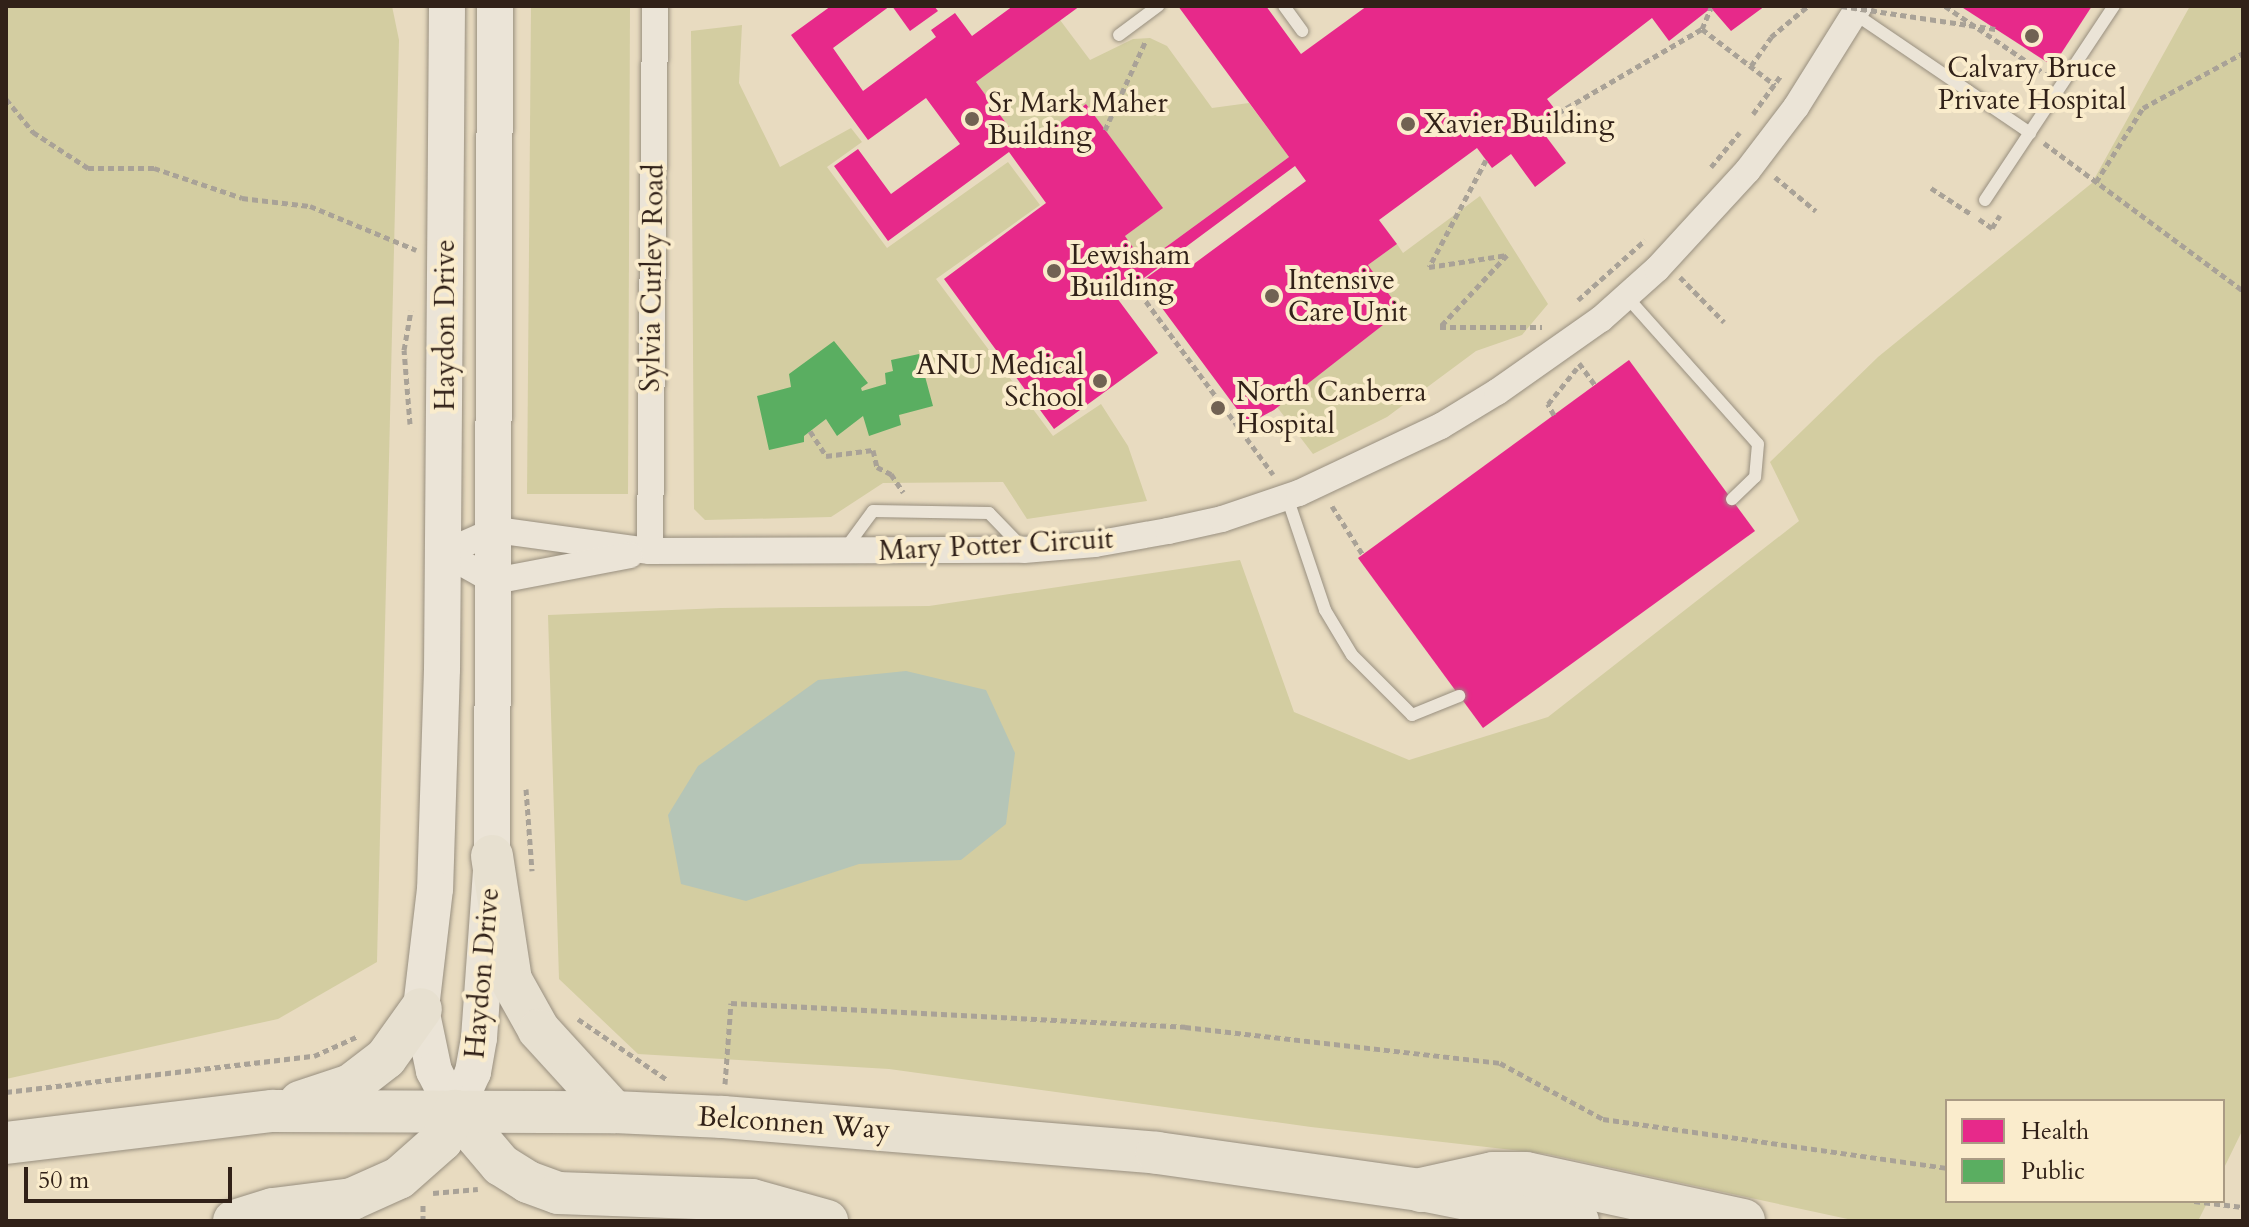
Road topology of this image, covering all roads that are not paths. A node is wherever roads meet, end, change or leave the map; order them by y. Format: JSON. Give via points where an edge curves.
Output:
{"nodes":[{"id":1,"x":447,"y":6,"type":"edge"},
{"id":2,"x":495,"y":6,"type":"edge"},
{"id":3,"x":655,"y":6,"type":"edge"},
{"id":4,"x":1158,"y":6,"type":"edge"},
{"id":5,"x":1284,"y":6,"type":"edge"},
{"id":6,"x":2114,"y":6,"type":"edge"},
{"id":7,"x":1851,"y":9,"type":"edge"},
{"id":8,"x":1302,"y":31,"type":"dead end"},
{"id":9,"x":1119,"y":35,"type":"dead end"},
{"id":10,"x":2030,"y":133,"type":"junction"},
{"id":11,"x":1985,"y":200,"type":"dead end"},
{"id":12,"x":1626,"y":296,"type":"junction"},
{"id":13,"x":1287,"y":497,"type":"junction"},
{"id":14,"x":1732,"y":499,"type":"dead end"},
{"id":15,"x":496,"y":530,"type":"junction"},
{"id":16,"x":1024,"y":550,"type":"junction"},
{"id":17,"x":650,"y":551,"type":"junction"},
{"id":18,"x":844,"y":552,"type":"junction"},
{"id":19,"x":444,"y":553,"type":"junction"},
{"id":20,"x":494,"y":581,"type":"junction"},
{"id":21,"x":1459,"y":696,"type":"dead end"},
{"id":22,"x":492,"y":856,"type":"junction"},
{"id":23,"x":421,"y":1009,"type":"junction"},
{"id":24,"x":272,"y":1111,"type":"junction"},
{"id":25,"x":455,"y":1111,"type":"junction"},
{"id":26,"x":614,"y":1112,"type":"junction"},
{"id":27,"x":6,"y":1143,"type":"edge"},
{"id":28,"x":1421,"y":1190,"type":"junction"},
{"id":29,"x":234,"y":1221,"type":"edge"},
{"id":30,"x":827,"y":1221,"type":"edge"},
{"id":31,"x":1578,"y":1221,"type":"edge"},
{"id":32,"x":1743,"y":1221,"type":"edge"}],
"edges":[{"from":1,"to":19,"type":"main road","name":"Haydon Drive"},
{"from":2,"to":15,"type":"main road","name":"Haydon Drive"},
{"from":3,"to":17,"type":"street","name":"Sylvia Curley Road"},
{"from":4,"to":9,"type":"lane"},
{"from":5,"to":8,"type":"lane"},
{"from":6,"to":10,"type":"lane"},
{"from":7,"to":10,"type":"lane"},
{"from":7,"to":12,"type":"street","name":"Mary Potter Circuit","via":[[1796,107],[1748,170],[1680,246]]},
{"from":10,"to":11,"type":"lane"},
{"from":12,"to":13,"type":"street","name":"Mary Potter Circuit","via":[[1563,347],[1441,426]]},
{"from":12,"to":14,"type":"lane","via":[[1758,444],[1755,477]]},
{"from":13,"to":16,"type":"street","name":"Mary Potter Circuit","via":[[1168,531]]},
{"from":13,"to":21,"type":"lane","via":[[1325,610],[1352,655],[1412,715]]},
{"from":15,"to":17,"type":"street","name":"Mary Potter Circuit"},
{"from":15,"to":19,"type":"street"},
{"from":15,"to":20,"type":"main road","name":"Haydon Drive"},
{"from":16,"to":18,"type":"street","name":"Mary Potter Circuit"},
{"from":16,"to":18,"type":"lane","via":[[989,513],[873,511]]},
{"from":17,"to":18,"type":"street","name":"Mary Potter Circuit"},
{"from":17,"to":20,"type":"street","name":"Mary Potter Circuit"},
{"from":19,"to":20,"type":"street"},
{"from":19,"to":23,"type":"main road","name":"Haydon Drive","via":[[435,889]]},
{"from":20,"to":22,"type":"main road","name":"Haydon Drive"},
{"from":22,"to":25,"type":"main road","name":"Haydon Drive","via":[[479,1038],[473,1072]]},
{"from":22,"to":26,"type":"main road","via":[[511,980],[539,1030]]},
{"from":23,"to":24,"type":"main road","via":[[386,1058],[351,1085]]},
{"from":23,"to":25,"type":"main road","name":"Haydon Drive","via":[[434,1071]]},
{"from":24,"to":25,"type":"main road","name":"Belconnen Way"},
{"from":24,"to":27,"type":"main road","name":"Belconnen Way"},
{"from":25,"to":26,"type":"main road","name":"Belconnen Way"},
{"from":25,"to":29,"type":"main road","via":[[442,1140],[399,1178],[352,1199],[273,1209]]},
{"from":25,"to":30,"type":"main road","via":[[501,1165],[558,1193],[752,1200]]},
{"from":26,"to":28,"type":"main road","name":"Belconnen Way","via":[[1157,1153]]},
{"from":28,"to":31,"type":"main road","name":"Belconnen Way"},
{"from":28,"to":32,"type":"highway","via":[[1493,1174],[1526,1174]]}]}
